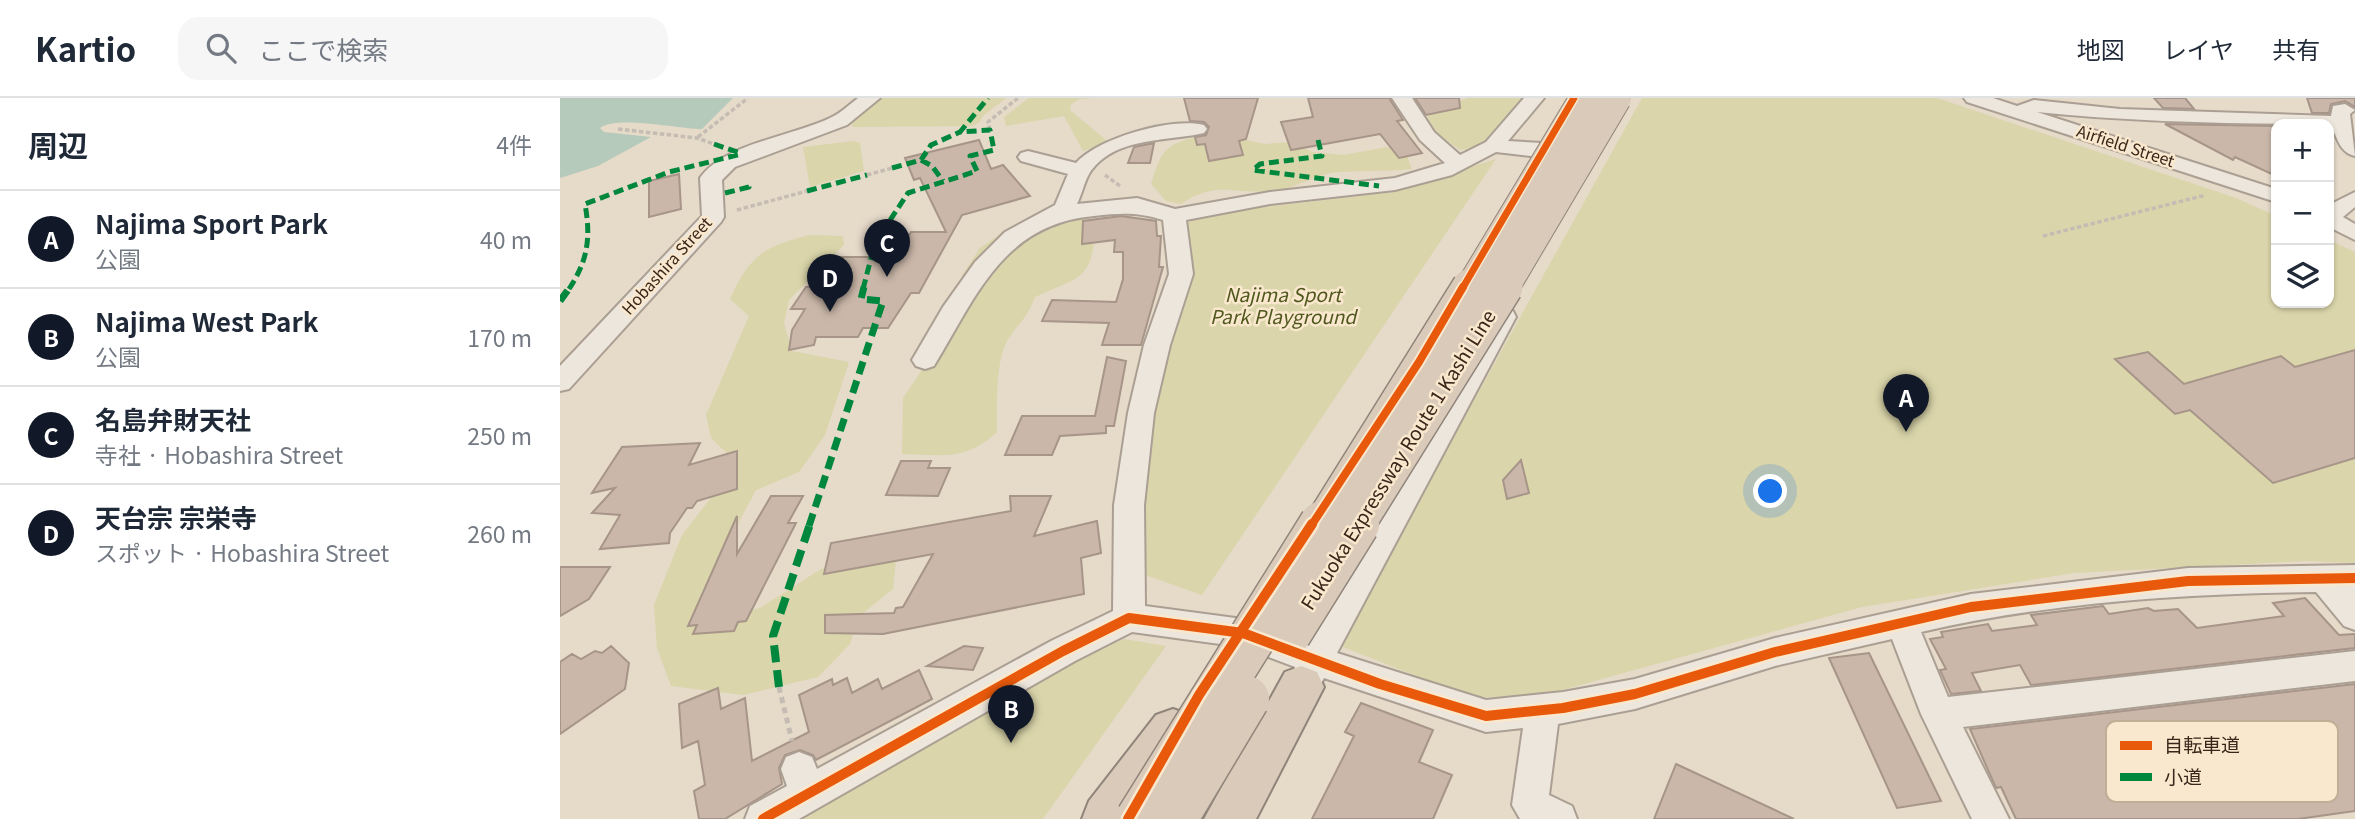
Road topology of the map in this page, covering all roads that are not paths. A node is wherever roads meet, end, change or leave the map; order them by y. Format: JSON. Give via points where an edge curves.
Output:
{"nodes":[{"id":1,"x":870,"y":98,"type":"edge"},
{"id":2,"x":1402,"y":98,"type":"edge"},
{"id":3,"x":1534,"y":98,"type":"edge"},
{"id":4,"x":1574,"y":98,"type":"edge"},
{"id":5,"x":1585,"y":98,"type":"edge"},
{"id":6,"x":1616,"y":98,"type":"edge"},
{"id":7,"x":1626,"y":98,"type":"edge"},
{"id":8,"x":1974,"y":98,"type":"edge"},
{"id":9,"x":2343,"y":110,"type":"edge"},
{"id":10,"x":2017,"y":111,"type":"junction"},
{"id":11,"x":1197,"y":129,"type":"dead end"},
{"id":12,"x":1493,"y":146,"type":"junction"},
{"id":13,"x":1542,"y":149,"type":"junction"},
{"id":14,"x":2355,"y":150,"type":"edge"},
{"id":15,"x":1028,"y":157,"type":"dead end"},
{"id":16,"x":1595,"y":159,"type":"junction"},
{"id":17,"x":1458,"y":164,"type":"junction"},
{"id":18,"x":1081,"y":170,"type":"junction"},
{"id":19,"x":2271,"y":194,"type":"edge"},
{"id":20,"x":2355,"y":198,"type":"edge"},
{"id":21,"x":1062,"y":212,"type":"junction"},
{"id":22,"x":2334,"y":213,"type":"edge"},
{"id":23,"x":1174,"y":216,"type":"junction"},
{"id":24,"x":2334,"y":220,"type":"edge"},
{"id":25,"x":2355,"y":233,"type":"edge"},
{"id":26,"x":925,"y":360,"type":"dead end"},
{"id":27,"x":560,"y":382,"type":"edge"},
{"id":28,"x":2322,"y":577,"type":"junction"},
{"id":29,"x":2355,"y":578,"type":"edge"},
{"id":30,"x":2355,"y":617,"type":"edge"},
{"id":31,"x":1129,"y":618,"type":"junction"},
{"id":32,"x":1900,"y":622,"type":"junction"},
{"id":33,"x":1243,"y":633,"type":"junction"},
{"id":34,"x":2355,"y":666,"type":"edge"},
{"id":35,"x":1308,"y":674,"type":"junction"},
{"id":36,"x":1199,"y":695,"type":"junction"},
{"id":37,"x":1543,"y":710,"type":"junction"},
{"id":38,"x":1938,"y":714,"type":"junction"},
{"id":39,"x":763,"y":819,"type":"edge"},
{"id":40,"x":1107,"y":819,"type":"edge"},
{"id":41,"x":1128,"y":819,"type":"edge"},
{"id":42,"x":1139,"y":819,"type":"edge"},
{"id":43,"x":1174,"y":819,"type":"edge"},
{"id":44,"x":1218,"y":819,"type":"edge"},
{"id":45,"x":1229,"y":819,"type":"edge"},
{"id":46,"x":1559,"y":819,"type":"edge"},
{"id":47,"x":1991,"y":819,"type":"edge"}],
"edges":[{"from":1,"to":27,"type":"street","name":"Hobashira Street","via":[[840,121],[729,163],[711,178],[713,217]]},
{"from":2,"to":17,"type":"street","via":[[1427,136]]},
{"from":3,"to":12,"type":"street"},
{"from":4,"to":13,"type":"street"},
{"from":5,"to":42,"type":"highway","name":"Fukuoka Expressway Route 1 Kashi Line","bridge":true},
{"from":6,"to":43,"type":"highway","name":"Fukuoka Expressway Route 1 Kashi Line","bridge":true,"via":[[1536,237]]},
{"from":7,"to":16,"type":"street"},
{"from":8,"to":10,"type":"street","name":"Airfield Street"},
{"from":9,"to":10,"type":"street","via":[[2120,115],[2034,106]]},
{"from":9,"to":14,"type":"street","via":[[2344,138]]},
{"from":10,"to":19,"type":"street","name":"Airfield Street"},
{"from":11,"to":18,"type":"street","via":[[1129,139],[1106,148]]},
{"from":12,"to":13,"type":"street"},
{"from":12,"to":17,"type":"street"},
{"from":13,"to":16,"type":"street"},
{"from":13,"to":33,"type":"street","via":[[1419,362]]},
{"from":15,"to":18,"type":"street"},
{"from":16,"to":35,"type":"street"},
{"from":17,"to":23,"type":"street","via":[[1395,184],[1270,198]]},
{"from":18,"to":21,"type":"street"},
{"from":20,"to":22,"type":"street"},
{"from":21,"to":23,"type":"street","via":[[1137,205]]},
{"from":21,"to":26,"type":"street","via":[[1008,240],[944,323]]},
{"from":23,"to":31,"type":"street","via":[[1181,275],[1157,345],[1141,413],[1129,505]]},
{"from":24,"to":25,"type":"street"},
{"from":28,"to":29,"type":"street"},
{"from":28,"to":30,"type":"street"},
{"from":28,"to":32,"type":"street","via":[[2188,581],[1971,607]]},
{"from":31,"to":33,"type":"street"},
{"from":31,"to":39,"type":"street","via":[[803,781]]},
{"from":32,"to":37,"type":"street","via":[[1775,652],[1635,694]]},
{"from":32,"to":38,"type":"street"},
{"from":33,"to":35,"type":"street"},
{"from":33,"to":36,"type":"street"},
{"from":34,"to":38,"type":"street"},
{"from":35,"to":37,"type":"street","via":[[1380,684],[1486,716]]},
{"from":35,"to":44,"type":"street"},
{"from":35,"to":45,"type":"highway"},
{"from":36,"to":40,"type":"highway"},
{"from":36,"to":41,"type":"street"},
{"from":37,"to":46,"type":"street","via":[[1530,805]]},
{"from":38,"to":47,"type":"street"}]}
